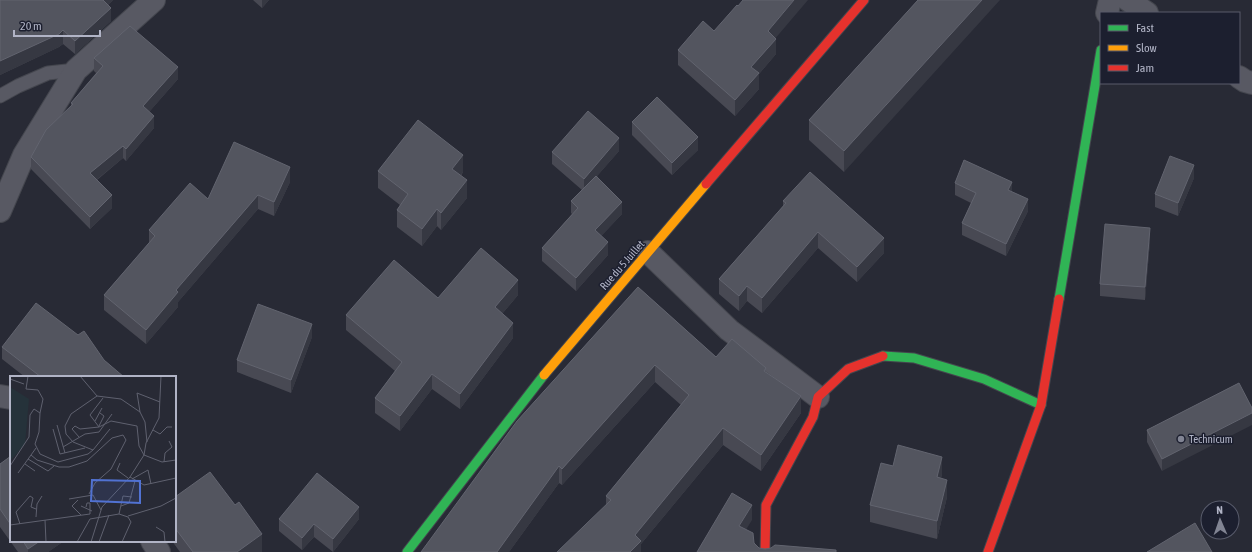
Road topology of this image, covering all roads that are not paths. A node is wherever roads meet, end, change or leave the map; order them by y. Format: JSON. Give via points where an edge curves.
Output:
{"nodes":[{"id":1,"x":154,"y":0,"type":"edge"},
{"id":2,"x":864,"y":0,"type":"edge"},
{"id":3,"x":1110,"y":0,"type":"edge"},
{"id":4,"x":1128,"y":0,"type":"edge"},
{"id":5,"x":1107,"y":12,"type":"edge"},
{"id":6,"x":1146,"y":12,"type":"edge"},
{"id":7,"x":1100,"y":56,"type":"edge"},
{"id":8,"x":76,"y":70,"type":"junction"},
{"id":9,"x":1240,"y":78,"type":"edge"},
{"id":10,"x":1252,"y":83,"type":"edge"},
{"id":11,"x":0,"y":96,"type":"edge"},
{"id":12,"x":0,"y":211,"type":"edge"},
{"id":13,"x":648,"y":252,"type":"junction"},
{"id":14,"x":0,"y":396,"type":"edge"},
{"id":15,"x":818,"y":397,"type":"junction"},
{"id":16,"x":10,"y":398,"type":"edge"},
{"id":17,"x":1041,"y":405,"type":"junction"},
{"id":18,"x":153,"y":542,"type":"edge"},
{"id":19,"x":159,"y":552,"type":"edge"},
{"id":20,"x":407,"y":552,"type":"edge"},
{"id":21,"x":765,"y":552,"type":"edge"},
{"id":22,"x":988,"y":552,"type":"edge"}],
"edges":[{"from":1,"to":8,"type":"street"},
{"from":2,"to":13,"type":"street","name":"Rue du 5 Juillet"},
{"from":3,"to":5,"type":"street"},
{"from":4,"to":6,"type":"street"},
{"from":7,"to":17,"type":"street"},
{"from":8,"to":11,"type":"lane","via":[[48,72]]},
{"from":8,"to":12,"type":"street","via":[[24,155]]},
{"from":9,"to":10,"type":"street"},
{"from":13,"to":15,"type":"street","via":[[729,330]]},
{"from":13,"to":20,"type":"street","name":"Rue du 5 Juillet","via":[[548,369]]},
{"from":14,"to":16,"type":"street"},
{"from":15,"to":17,"type":"street","via":[[848,369],[882,356],[914,358],[977,377]]},
{"from":15,"to":21,"type":"street","via":[[813,417],[766,506]]},
{"from":17,"to":22,"type":"street"},
{"from":18,"to":19,"type":"street"}]}
